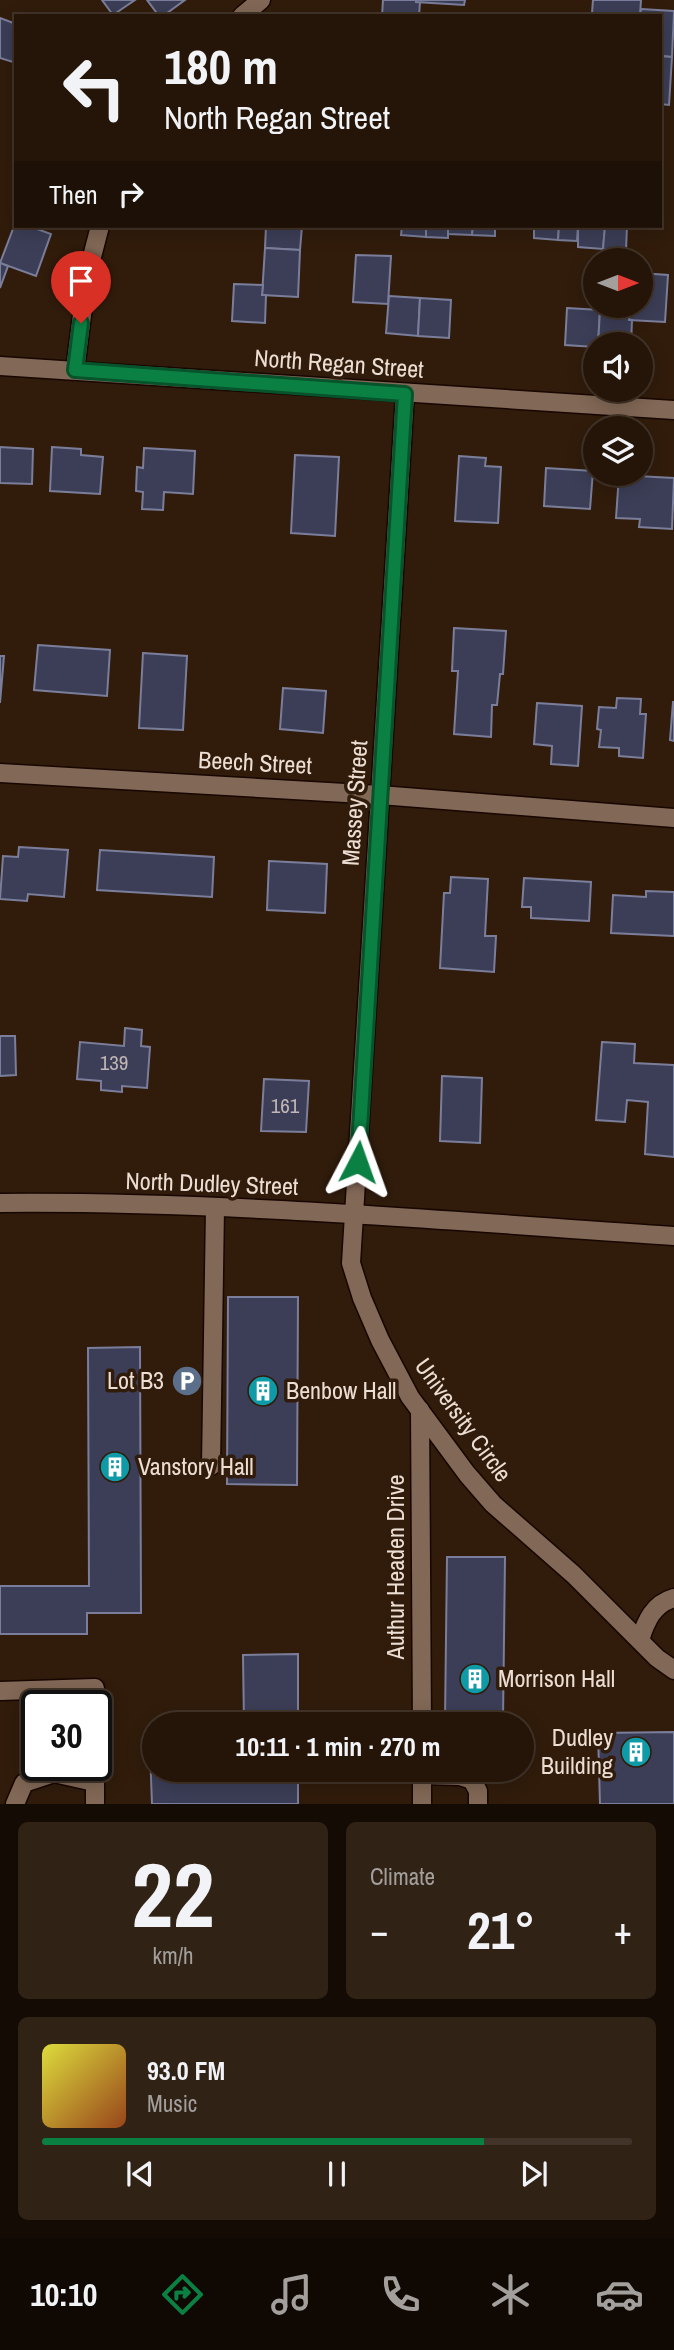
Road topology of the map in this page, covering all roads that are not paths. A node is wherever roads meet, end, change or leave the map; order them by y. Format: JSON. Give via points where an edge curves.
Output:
{"nodes":[{"id":1,"x":261,"y":0,"type":"edge"},
{"id":2,"x":244,"y":14,"type":"edge"},
{"id":3,"x":99,"y":228,"type":"edge"},
{"id":4,"x":0,"y":366,"type":"edge"},
{"id":5,"x":75,"y":370,"type":"junction"},
{"id":6,"x":405,"y":394,"type":"junction"},
{"id":7,"x":674,"y":410,"type":"edge"},
{"id":8,"x":0,"y":774,"type":"edge"},
{"id":9,"x":380,"y":795,"type":"junction"},
{"id":10,"x":674,"y":818,"type":"edge"},
{"id":11,"x":0,"y":1203,"type":"edge"},
{"id":12,"x":215,"y":1208,"type":"junction"},
{"id":13,"x":355,"y":1215,"type":"junction"},
{"id":14,"x":674,"y":1236,"type":"edge"},
{"id":15,"x":420,"y":1410,"type":"junction"},
{"id":16,"x":211,"y":1466,"type":"dead end"},
{"id":17,"x":674,"y":1598,"type":"edge"},
{"id":18,"x":639,"y":1640,"type":"junction"},
{"id":19,"x":674,"y":1670,"type":"edge"},
{"id":20,"x":0,"y":1691,"type":"edge"},
{"id":21,"x":21,"y":1692,"type":"edge"},
{"id":22,"x":422,"y":1712,"type":"edge"},
{"id":23,"x":30,"y":1781,"type":"edge"},
{"id":24,"x":95,"y":1781,"type":"edge"},
{"id":25,"x":422,"y":1782,"type":"edge"},
{"id":26,"x":473,"y":1782,"type":"edge"},
{"id":27,"x":15,"y":1804,"type":"edge"},
{"id":28,"x":95,"y":1804,"type":"edge"},
{"id":29,"x":422,"y":1804,"type":"edge"},
{"id":30,"x":478,"y":1804,"type":"edge"}],
"edges":[{"from":1,"to":2,"type":"street"},
{"from":3,"to":5,"type":"street","via":[[87,273]]},
{"from":4,"to":5,"type":"street","name":"North Regan Street"},
{"from":5,"to":6,"type":"street","name":"North Regan Street"},
{"from":6,"to":7,"type":"street","name":"North Regan Street"},
{"from":6,"to":9,"type":"street","name":"Massey Street"},
{"from":8,"to":9,"type":"street","name":"Beech Street"},
{"from":9,"to":10,"type":"street","name":"Beech Street"},
{"from":9,"to":13,"type":"street","name":"Massey Street"},
{"from":11,"to":12,"type":"street","name":"North Dudley Street"},
{"from":12,"to":13,"type":"street","name":"North Dudley Street"},
{"from":12,"to":16,"type":"street"},
{"from":13,"to":14,"type":"street","name":"North Dudley Street"},
{"from":13,"to":15,"type":"street","name":"University Circle","via":[[351,1263],[362,1298]]},
{"from":15,"to":18,"type":"street","name":"University Circle","via":[[493,1504]]},
{"from":15,"to":22,"type":"street","name":"Authur Headen Drive"},
{"from":17,"to":18,"type":"street","via":[[657,1607]]},
{"from":18,"to":19,"type":"street","name":"University Circle"},
{"from":20,"to":21,"type":"street"},
{"from":23,"to":27,"type":"street","via":[[24,1783]]},
{"from":24,"to":28,"type":"street"},
{"from":25,"to":29,"type":"street"},
{"from":26,"to":30,"type":"street"}]}
